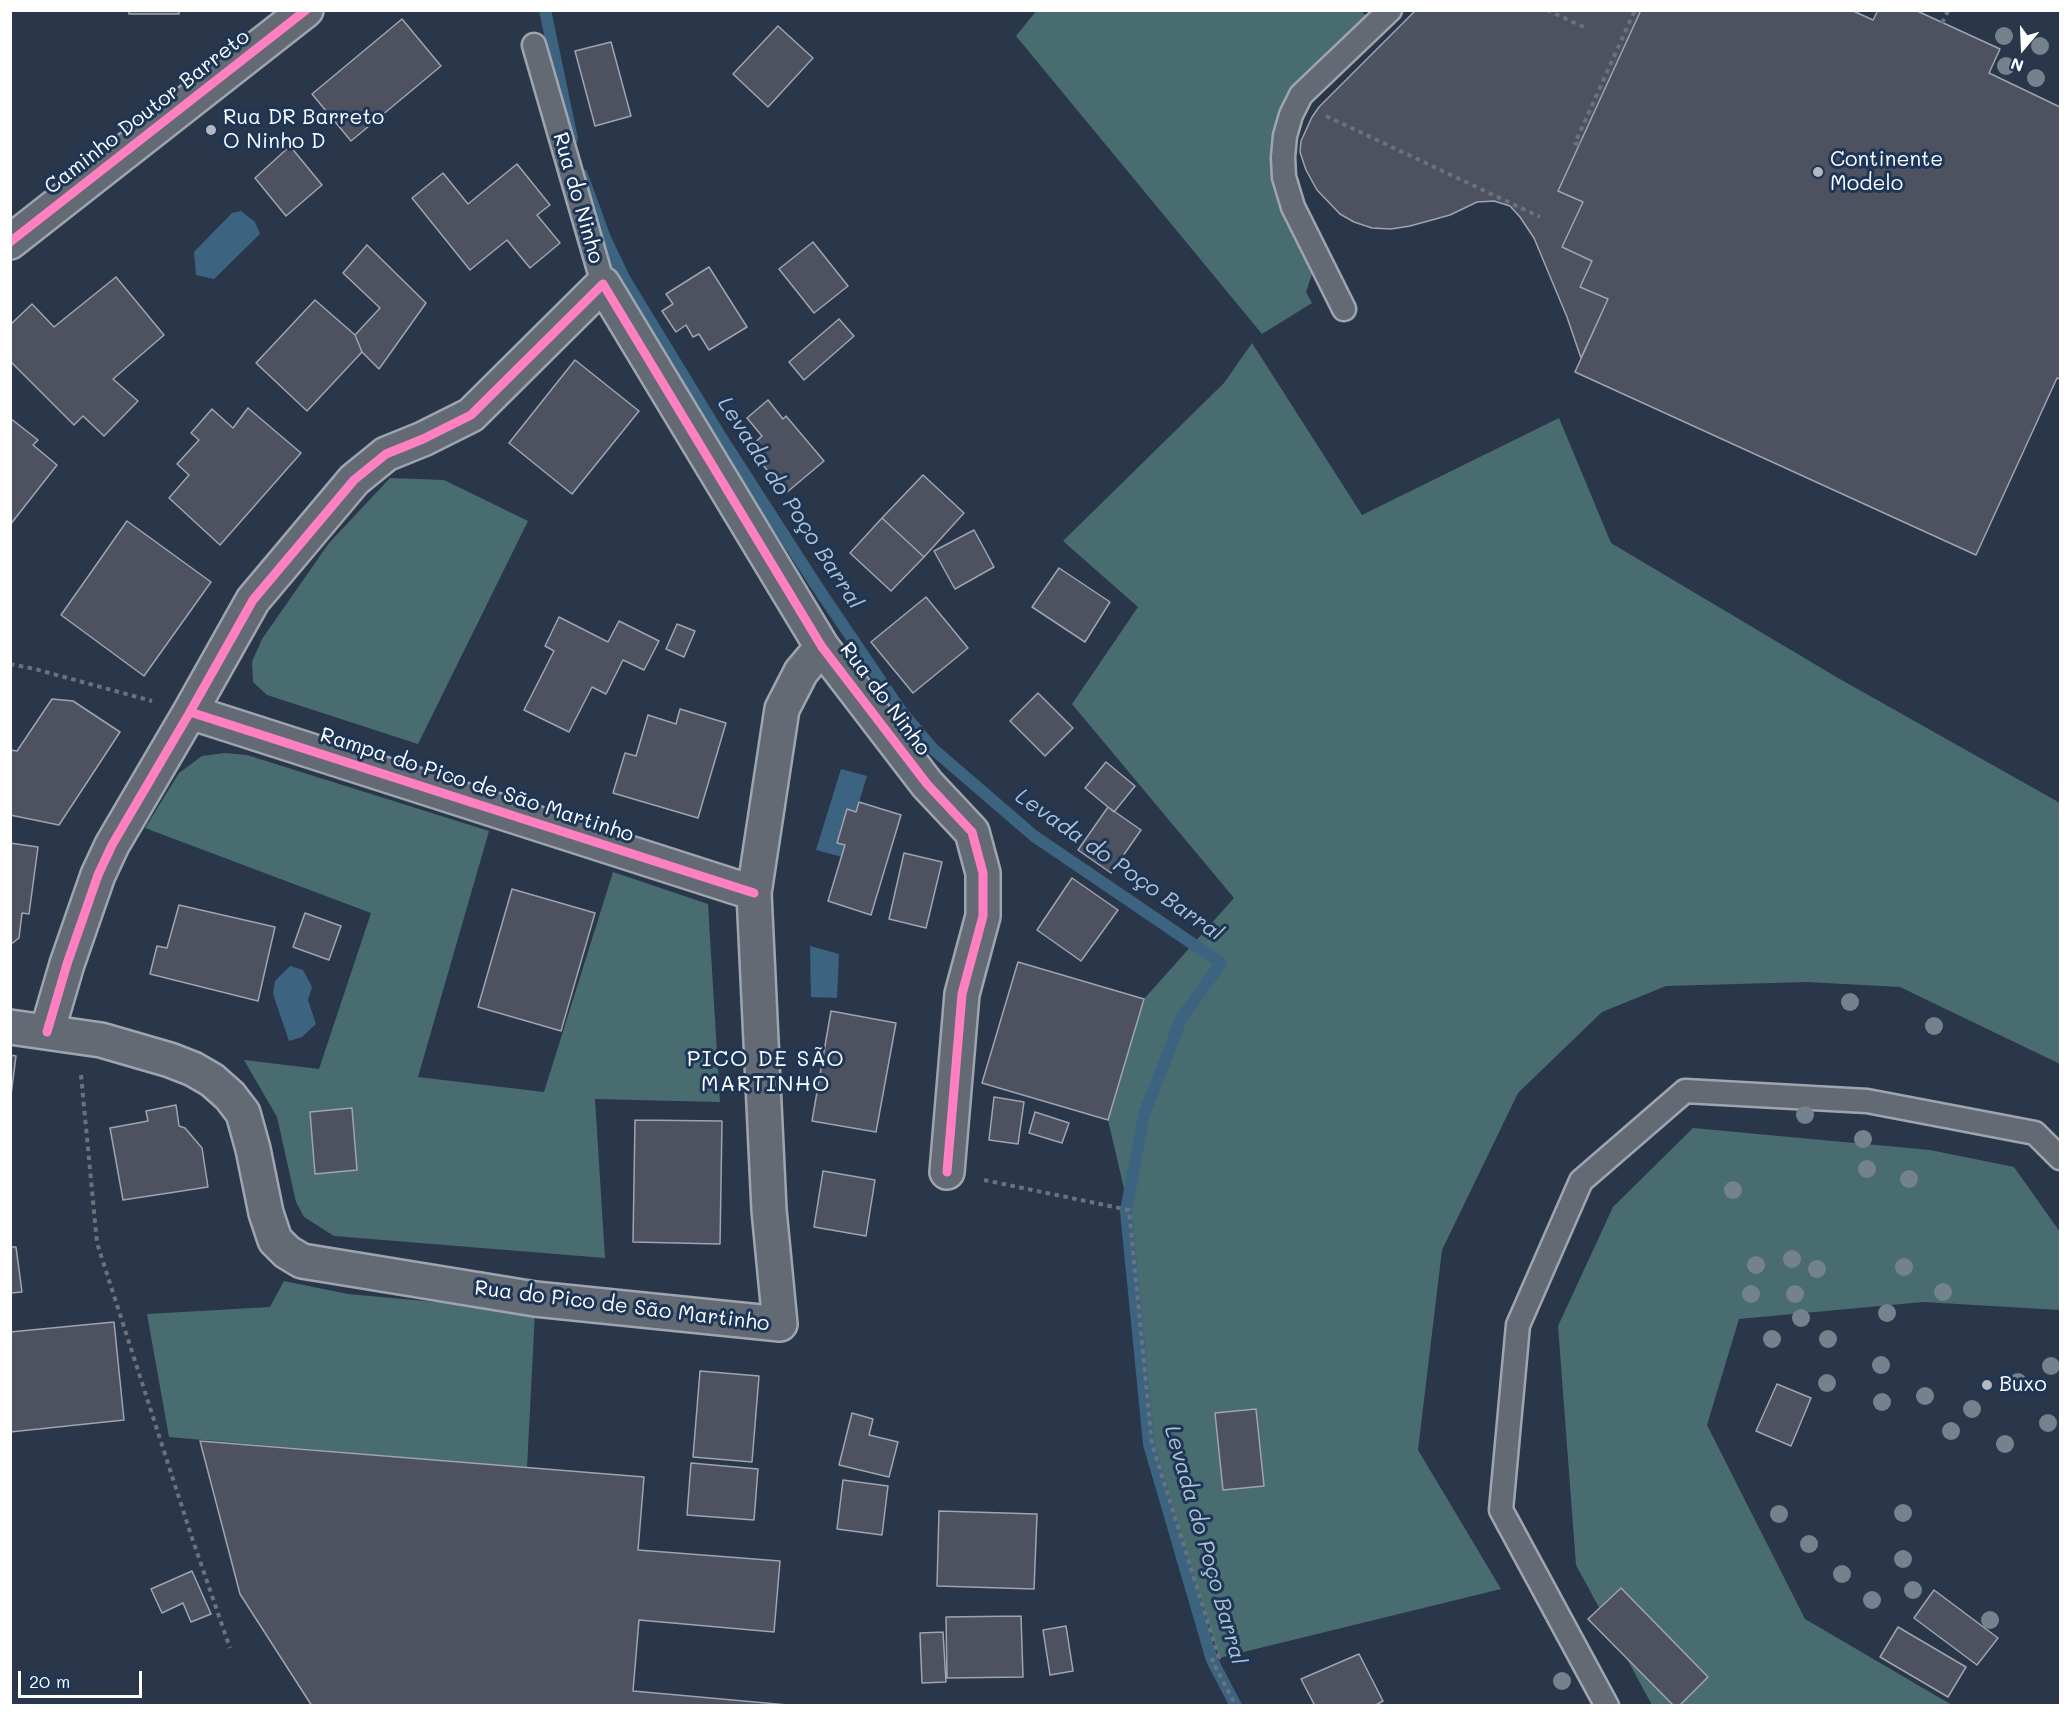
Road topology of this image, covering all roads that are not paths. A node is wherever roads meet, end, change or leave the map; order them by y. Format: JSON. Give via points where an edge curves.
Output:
{"nodes":[{"id":1,"x":306,"y":10,"type":"edge"},
{"id":2,"x":1390,"y":10,"type":"edge"},
{"id":3,"x":534,"y":45,"type":"dead end"},
{"id":4,"x":10,"y":242,"type":"edge"},
{"id":5,"x":603,"y":284,"type":"junction"},
{"id":6,"x":1344,"y":309,"type":"dead end"},
{"id":7,"x":822,"y":647,"type":"junction"},
{"id":8,"x":175,"y":707,"type":"junction"},
{"id":9,"x":754,"y":893,"type":"junction"},
{"id":10,"x":10,"y":1027,"type":"edge"},
{"id":11,"x":47,"y":1032,"type":"junction"},
{"id":12,"x":2061,"y":1158,"type":"edge"},
{"id":13,"x":947,"y":1172,"type":"road end"},
{"id":14,"x":1607,"y":1706,"type":"edge"}],
"edges":[{"from":1,"to":4,"type":"street","name":"Caminho Doutor Barreto"},
{"from":2,"to":6,"type":"lane","via":[[1301,95],[1285,136],[1284,177],[1293,207]]},
{"from":3,"to":5,"type":"lane","name":"Rua do Ninho"},
{"from":5,"to":7,"type":"street","name":"Rua do Ninho"},
{"from":5,"to":8,"type":"street","via":[[471,415],[386,454],[354,480],[253,600]]},
{"from":7,"to":9,"type":"street","name":"Rua do Pico de São Martinho","via":[[801,672],[782,709]]},
{"from":7,"to":13,"type":"street","name":"Rua do Ninho","via":[[927,784],[972,832],[983,873],[983,916],[962,994]]},
{"from":8,"to":9,"type":"street","name":"Rampa do Pico de São Martinho"},
{"from":8,"to":11,"type":"street","via":[[134,806],[98,875]]},
{"from":9,"to":11,"type":"street","name":"Rua do Pico de São Martinho","via":[[769,1210],[780,1324],[535,1299],[302,1261],[275,1240],[243,1113],[230,1095],[212,1080],[170,1060],[101,1040]]},
{"from":10,"to":11,"type":"street","name":"Rua do Pico de São Martinho"},
{"from":12,"to":14,"type":"lane","via":[[2035,1133],[1867,1101],[1685,1091],[1581,1181],[1518,1324],[1501,1510]]}]}
